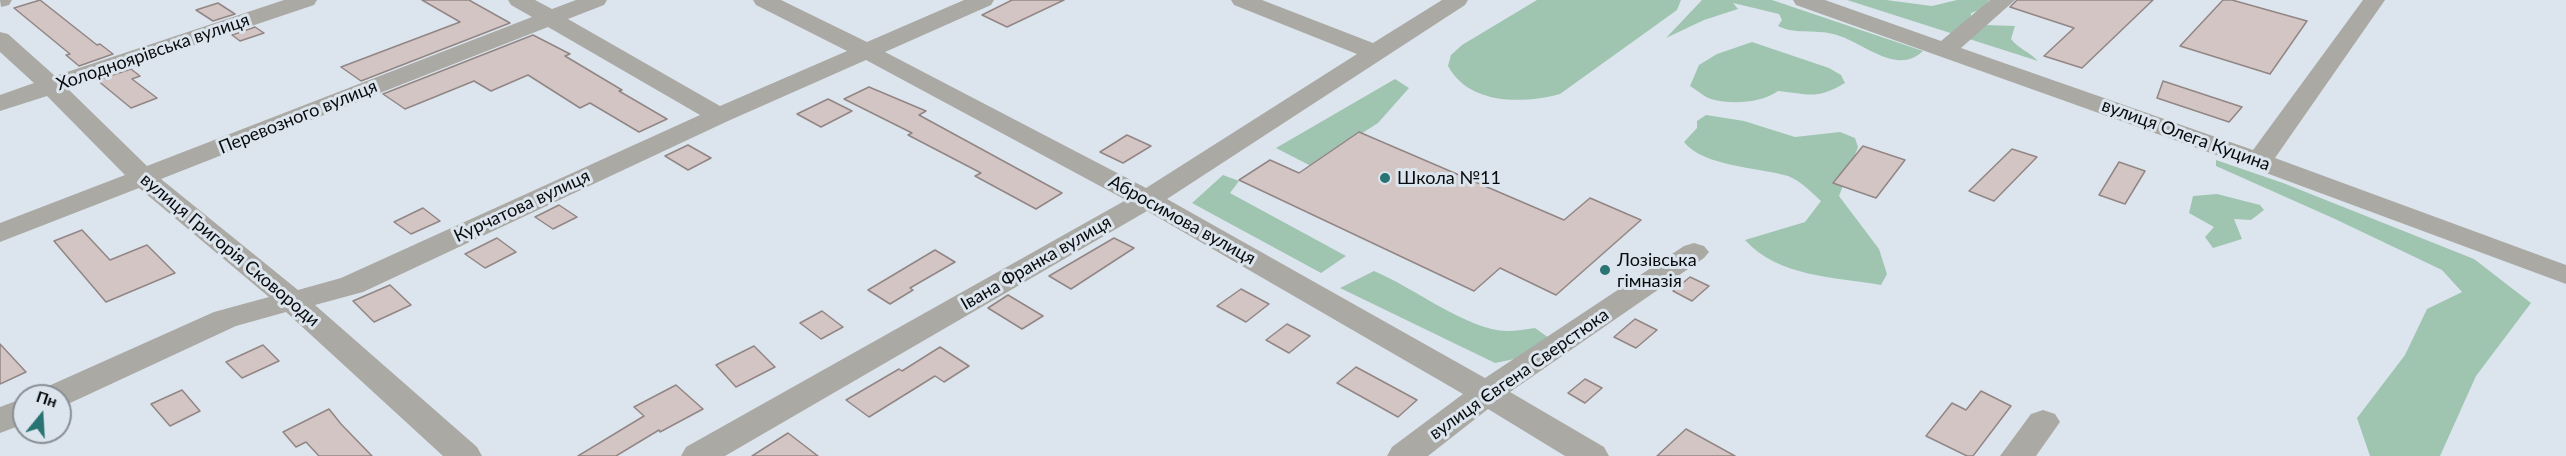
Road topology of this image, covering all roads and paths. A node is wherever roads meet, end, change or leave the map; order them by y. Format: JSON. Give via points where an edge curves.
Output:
{"nodes":[{"id":1,"x":306,"y":0,"type":"edge"},
{"id":2,"x":519,"y":0,"type":"edge"},
{"id":3,"x":596,"y":0,"type":"edge"},
{"id":4,"x":764,"y":0,"type":"edge"},
{"id":5,"x":983,"y":0,"type":"edge"},
{"id":6,"x":1242,"y":0,"type":"edge"},
{"id":7,"x":1457,"y":0,"type":"edge"},
{"id":8,"x":1804,"y":0,"type":"edge"},
{"id":9,"x":2004,"y":0,"type":"edge"},
{"id":10,"x":2374,"y":0,"type":"edge"},
{"id":11,"x":548,"y":18,"type":"junction"},
{"id":12,"x":0,"y":39,"type":"edge"},
{"id":13,"x":1945,"y":49,"type":"junction"},
{"id":14,"x":869,"y":52,"type":"junction"},
{"id":15,"x":1374,"y":52,"type":"junction"},
{"id":16,"x":51,"y":86,"type":"junction"},
{"id":17,"x":0,"y":103,"type":"edge"},
{"id":18,"x":719,"y":116,"type":"junction"},
{"id":19,"x":2259,"y":161,"type":"junction"},
{"id":20,"x":143,"y":178,"type":"junction"},
{"id":21,"x":1148,"y":199,"type":"junction"},
{"id":22,"x":0,"y":233,"type":"edge"},
{"id":23,"x":1695,"y":252,"type":"dead end"},
{"id":24,"x":2566,"y":275,"type":"edge"},
{"id":25,"x":291,"y":300,"type":"junction"},
{"id":26,"x":72,"y":389,"type":"edge"},
{"id":27,"x":1486,"y":393,"type":"junction"},
{"id":28,"x":2043,"y":422,"type":"dead end"},
{"id":29,"x":465,"y":456,"type":"edge"},
{"id":30,"x":698,"y":456,"type":"edge"},
{"id":31,"x":1404,"y":456,"type":"edge"},
{"id":32,"x":1592,"y":456,"type":"edge"},
{"id":33,"x":2018,"y":456,"type":"edge"}],
"edges":[{"from":1,"to":16,"type":"street","name":"Холодноярівська вулиця"},
{"from":2,"to":11,"type":"street"},
{"from":3,"to":11,"type":"street","name":"Перевозного вулиця"},
{"from":4,"to":14,"type":"street","name":"Абросимова вулиця"},
{"from":5,"to":14,"type":"street","name":"Курчатова вулиця"},
{"from":6,"to":15,"type":"street"},
{"from":7,"to":15,"type":"street","name":"Івана Франка вулиця"},
{"from":8,"to":13,"type":"street","name":"вулиця Олега Куцина"},
{"from":9,"to":13,"type":"street"},
{"from":10,"to":19,"type":"street"},
{"from":11,"to":18,"type":"street"},
{"from":11,"to":20,"type":"street","name":"Перевозного вулиця"},
{"from":12,"to":16,"type":"street","name":"вулиця Григорія Сковороди"},
{"from":13,"to":19,"type":"street","name":"вулиця Олега Куцина"},
{"from":14,"to":18,"type":"street","name":"Курчатова вулиця"},
{"from":14,"to":21,"type":"street","name":"Абросимова вулиця"},
{"from":15,"to":21,"type":"street","name":"Івана Франка вулиця"},
{"from":16,"to":17,"type":"street","name":"Холодноярівська вулиця"},
{"from":16,"to":20,"type":"street","name":"вулиця Григорія Сковороди"},
{"from":18,"to":25,"type":"street","name":"Курчатова вулиця","via":[[352,285]]},
{"from":19,"to":24,"type":"street","name":"вулиця Олега Куцина"},
{"from":20,"to":22,"type":"street","name":"Перевозного вулиця"},
{"from":20,"to":25,"type":"street","name":"вулиця Григорія Сковороди"},
{"from":21,"to":27,"type":"street","name":"Абросимова вулиця"},
{"from":21,"to":30,"type":"street","name":"Івана Франка вулиця"},
{"from":23,"to":27,"type":"street","name":"вулиця Євгена Сверстюка"},
{"from":25,"to":26,"type":"street","name":"Курчатова вулиця","via":[[225,319]]},
{"from":25,"to":29,"type":"street","name":"вулиця Григорія Сковороди"},
{"from":27,"to":31,"type":"street","name":"вулиця Євгена Сверстюка"},
{"from":27,"to":32,"type":"street","name":"Абросимова вулиця"},
{"from":28,"to":33,"type":"street"}]}
